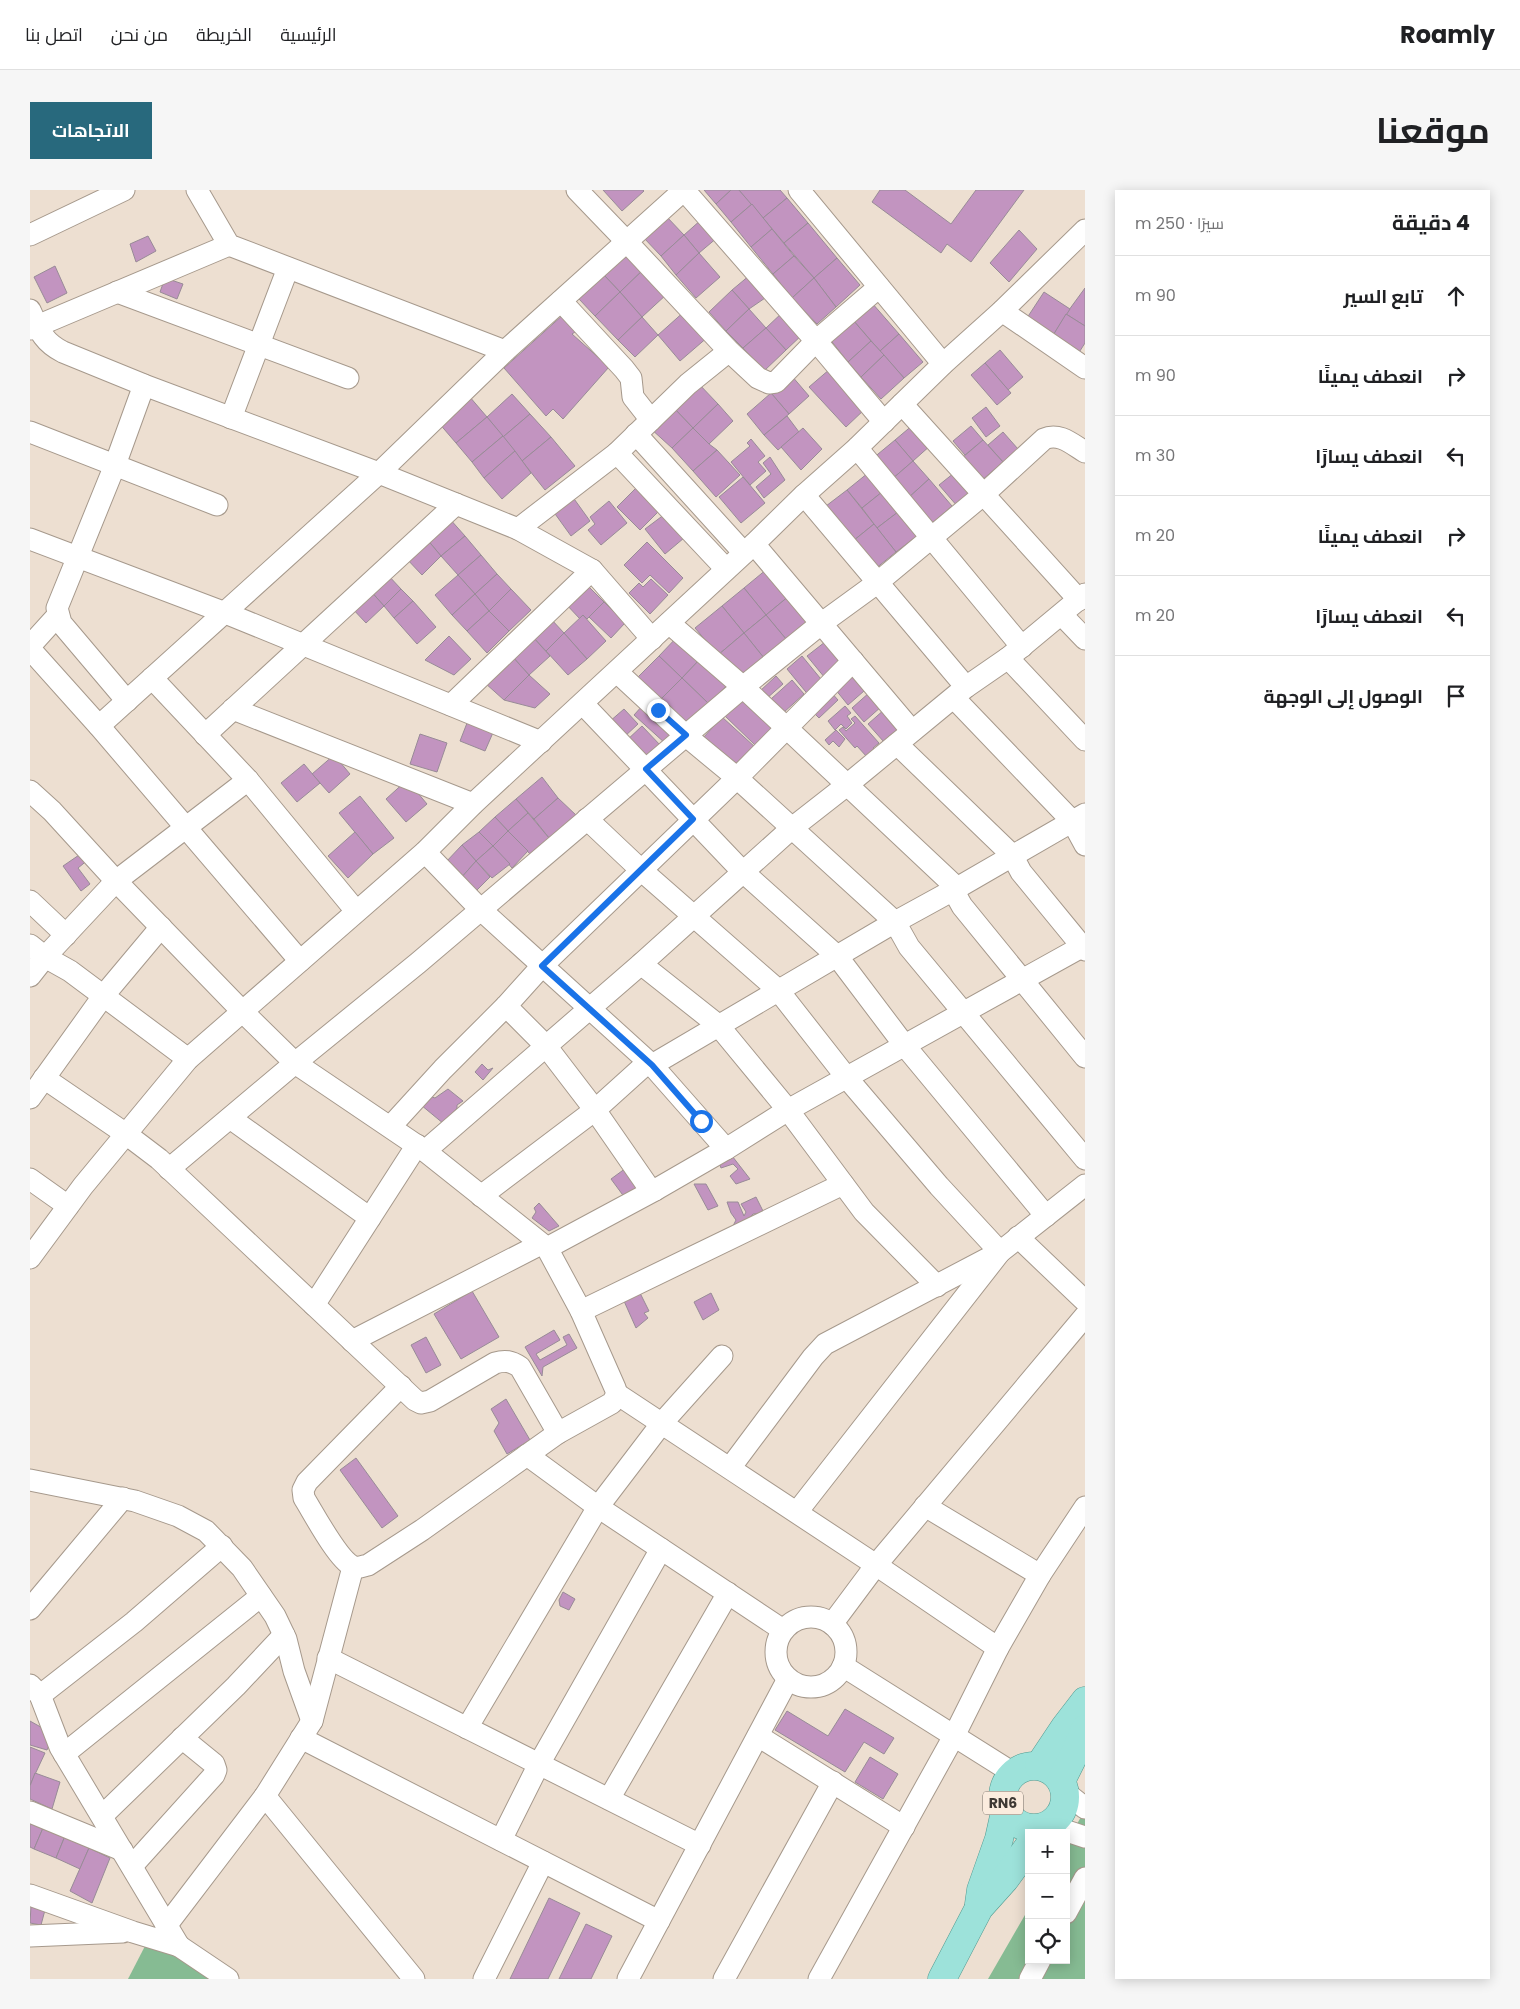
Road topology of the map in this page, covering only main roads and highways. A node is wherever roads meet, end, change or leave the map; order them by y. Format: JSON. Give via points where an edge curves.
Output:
{"nodes":[{"id":1,"x":1085,"y":1701,"type":"edge"},
{"id":2,"x":1085,"y":1729,"type":"edge"},
{"id":3,"x":1062,"y":1786,"type":"edge"},
{"id":4,"x":1005,"y":1812,"type":"junction"},
{"id":5,"x":1028,"y":1829,"type":"edge"},
{"id":6,"x":1043,"y":1829,"type":"edge"},
{"id":7,"x":1025,"y":1850,"type":"edge"},
{"id":8,"x":979,"y":1908,"type":"junction"},
{"id":9,"x":942,"y":1979,"type":"edge"}],
"edges":[{"from":1,"to":3,"type":"main road","number":"RN6","via":[[1065,1726]]},
{"from":2,"to":3,"type":"main road","number":"RN6"},
{"from":3,"to":4,"type":"main road","number":"RN6","via":[[1026,1767],[1013,1773],[1005,1784],[1002,1798]]},
{"from":3,"to":6,"type":"main road","number":"RN6","via":[[1064,1805],[1059,1816]]},
{"from":4,"to":5,"type":"main road","number":"RN6","via":[[1014,1822]]},
{"from":4,"to":8,"type":"main road","number":"RN6","via":[[981,1890]]},
{"from":7,"to":8,"type":"main road","number":"RN6"},
{"from":8,"to":9,"type":"main road","number":"RN6"}]}
